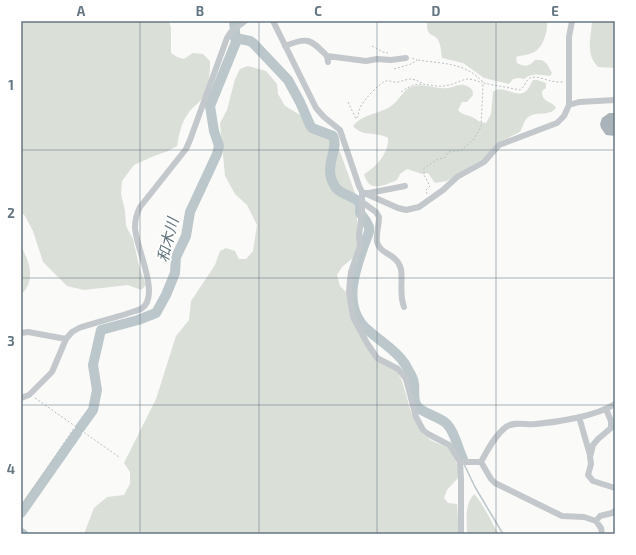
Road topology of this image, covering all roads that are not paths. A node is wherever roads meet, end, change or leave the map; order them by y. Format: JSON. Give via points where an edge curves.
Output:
{"nodes":[{"id":1,"x":245,"y":21,"type":"edge"},
{"id":2,"x":273,"y":21,"type":"edge"},
{"id":3,"x":572,"y":21,"type":"edge"},
{"id":4,"x":285,"y":46,"type":"junction"},
{"id":5,"x":406,"y":58,"type":"dead end"},
{"id":6,"x":615,"y":100,"type":"edge"},
{"id":7,"x":569,"y":105,"type":"junction"},
{"id":8,"x":405,"y":186,"type":"dead end"},
{"id":9,"x":362,"y":192,"type":"junction"},
{"id":10,"x":362,"y":202,"type":"junction"},
{"id":11,"x":404,"y":307,"type":"dead end"},
{"id":12,"x":21,"y":333,"type":"edge"},
{"id":13,"x":66,"y":339,"type":"junction"},
{"id":14,"x":21,"y":398,"type":"edge"},
{"id":15,"x":615,"y":404,"type":"edge"},
{"id":16,"x":606,"y":409,"type":"junction"},
{"id":17,"x":579,"y":416,"type":"junction"},
{"id":18,"x":590,"y":456,"type":"junction"},
{"id":19,"x":462,"y":462,"type":"junction"},
{"id":20,"x":481,"y":462,"type":"junction"},
{"id":21,"x":615,"y":488,"type":"edge"},
{"id":22,"x":615,"y":511,"type":"edge"},
{"id":23,"x":596,"y":521,"type":"junction"},
{"id":24,"x":461,"y":534,"type":"edge"},
{"id":25,"x":602,"y":534,"type":"edge"}],
"edges":[{"from":1,"to":13,"type":"street","via":[[227,38],[186,149],[140,207],[135,220],[135,232],[149,284],[147,302],[140,310],[79,328]]},
{"from":2,"to":4,"type":"street"},
{"from":3,"to":7,"type":"street","via":[[569,38]]},
{"from":4,"to":5,"type":"street","via":[[307,40],[327,59],[366,61]]},
{"from":4,"to":9,"type":"street","via":[[316,108],[340,130]]},
{"from":6,"to":7,"type":"street"},
{"from":7,"to":9,"type":"street","via":[[557,123],[499,145],[484,162],[457,177],[419,207],[406,210],[398,208]]},
{"from":8,"to":9,"type":"street"},
{"from":9,"to":10,"type":"street"},
{"from":10,"to":11,"type":"street","via":[[380,217],[377,242],[379,247],[398,263],[401,300]]},
{"from":10,"to":19,"type":"street","via":[[360,246],[349,291],[354,317],[378,358],[398,369],[406,379],[416,417],[423,430],[449,445]]},
{"from":12,"to":13,"type":"street"},
{"from":13,"to":14,"type":"street","via":[[52,372],[29,395]]},
{"from":15,"to":16,"type":"street"},
{"from":16,"to":17,"type":"street"},
{"from":16,"to":18,"type":"street","via":[[611,428],[595,442]]},
{"from":17,"to":18,"type":"street"},
{"from":17,"to":20,"type":"street","via":[[506,427]]},
{"from":18,"to":21,"type":"street","via":[[588,477]]},
{"from":19,"to":20,"type":"street"},
{"from":19,"to":24,"type":"street"},
{"from":20,"to":23,"type":"street","via":[[495,483],[562,516],[584,517]]},
{"from":22,"to":23,"type":"street","via":[[600,516]]},
{"from":23,"to":25,"type":"street"}]}
